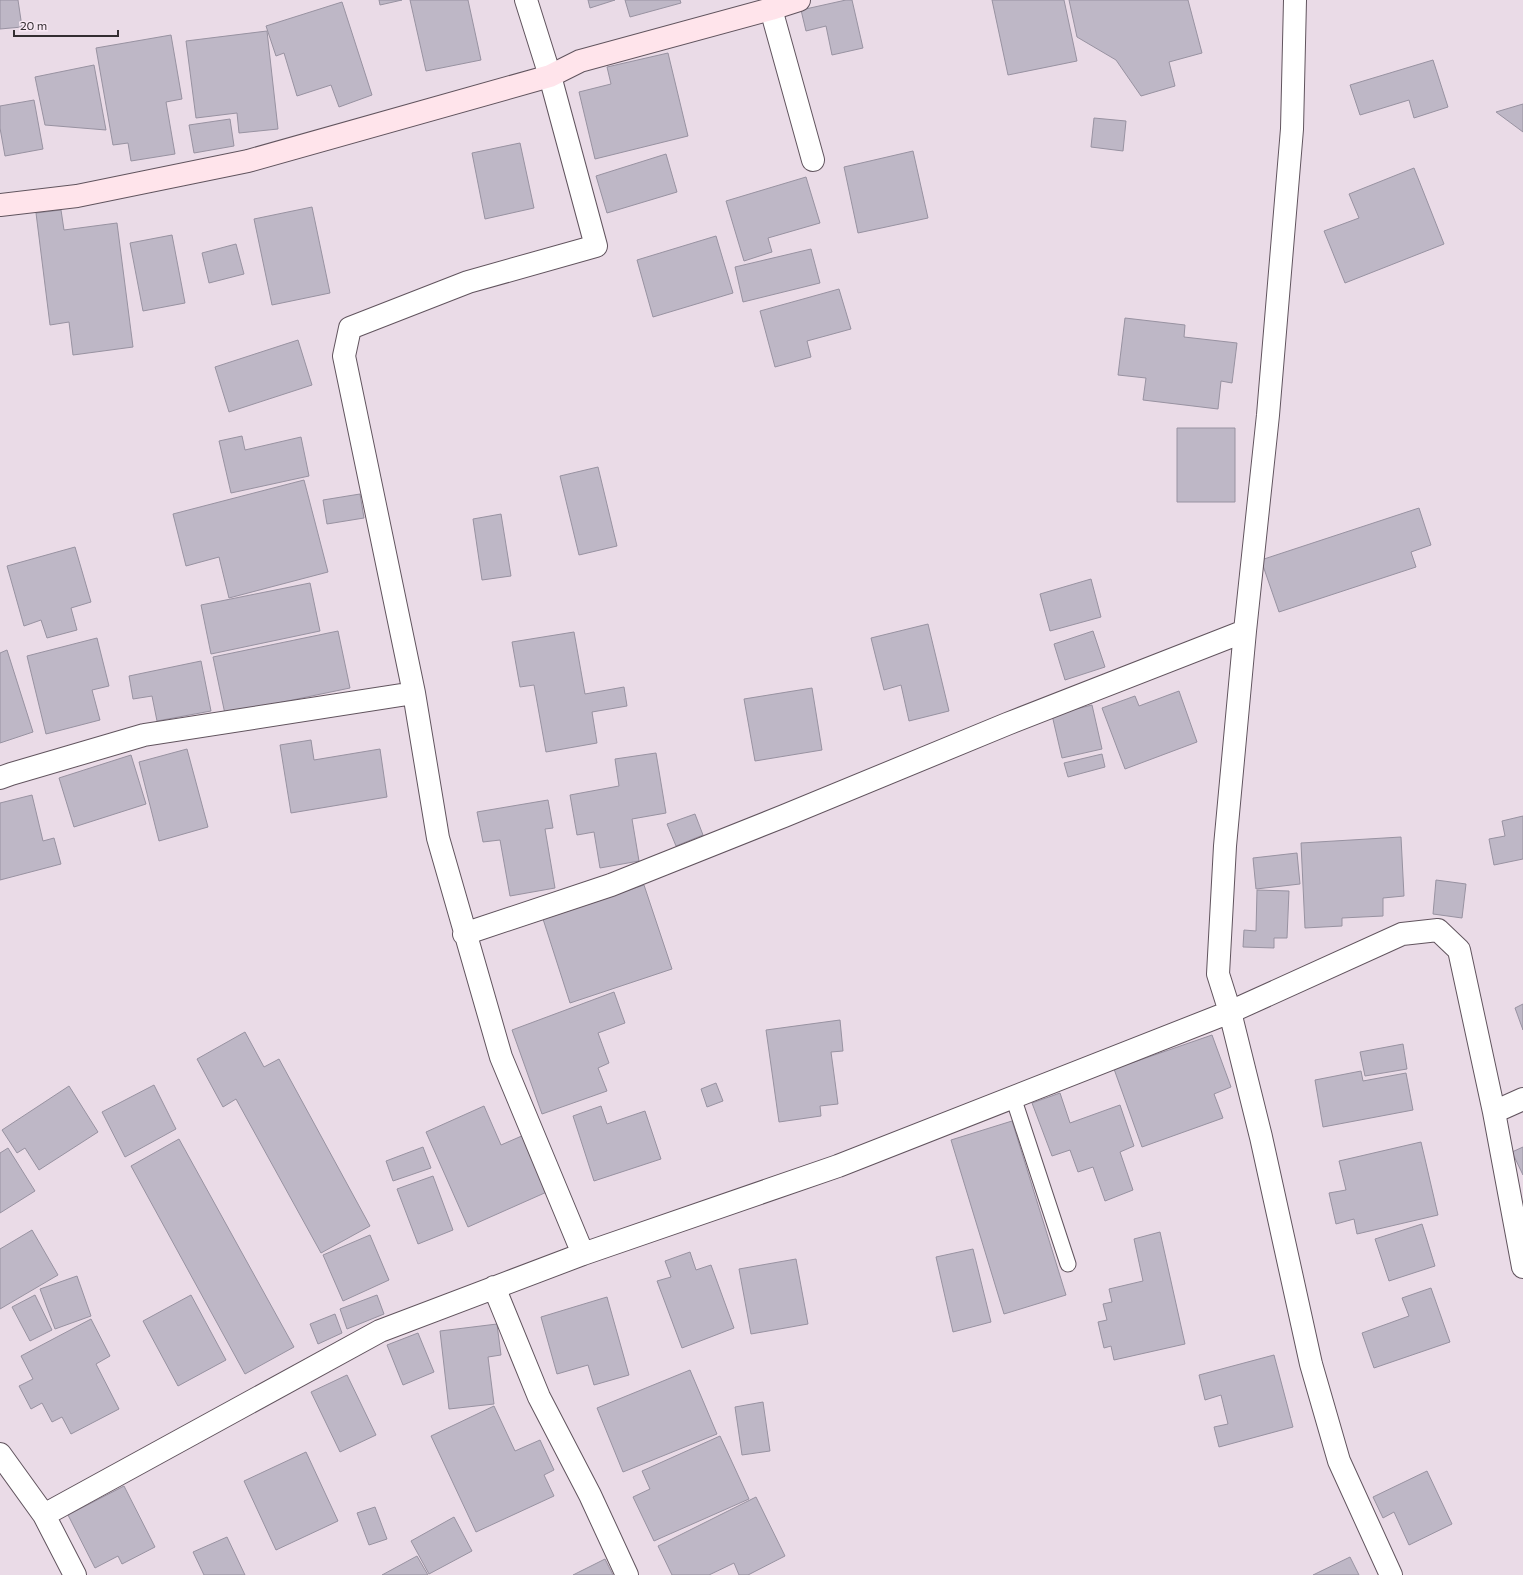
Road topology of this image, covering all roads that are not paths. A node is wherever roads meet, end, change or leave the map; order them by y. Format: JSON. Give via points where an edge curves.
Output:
{"nodes":[{"id":1,"x":526,"y":0,"type":"edge"},
{"id":2,"x":799,"y":0,"type":"edge"},
{"id":3,"x":1295,"y":0,"type":"edge"},
{"id":4,"x":772,"y":9,"type":"junction"},
{"id":5,"x":550,"y":76,"type":"junction"},
{"id":6,"x":813,"y":160,"type":"dead end"},
{"id":7,"x":0,"y":205,"type":"edge"},
{"id":8,"x":1245,"y":631,"type":"junction"},
{"id":9,"x":414,"y":693,"type":"junction"},
{"id":10,"x":0,"y":778,"type":"edge"},
{"id":11,"x":464,"y":934,"type":"junction"},
{"id":12,"x":1230,"y":1012,"type":"junction"},
{"id":13,"x":1013,"y":1097,"type":"junction"},
{"id":14,"x":1523,"y":1099,"type":"edge"},
{"id":15,"x":1494,"y":1112,"type":"junction"},
{"id":16,"x":583,"y":1254,"type":"junction"},
{"id":17,"x":1068,"y":1264,"type":"dead end"},
{"id":18,"x":1523,"y":1267,"type":"edge"},
{"id":19,"x":494,"y":1287,"type":"junction"},
{"id":20,"x":0,"y":1454,"type":"edge"},
{"id":21,"x":44,"y":1515,"type":"junction"},
{"id":22,"x":75,"y":1575,"type":"edge"},
{"id":23,"x":627,"y":1575,"type":"edge"},
{"id":24,"x":1391,"y":1575,"type":"edge"}],
"edges":[{"from":1,"to":5,"type":"street"},
{"from":2,"to":4,"type":"street"},
{"from":3,"to":8,"type":"street","via":[[1292,129],[1268,415]]},
{"from":4,"to":5,"type":"street","via":[[580,61]]},
{"from":4,"to":6,"type":"street"},
{"from":5,"to":7,"type":"street","via":[[248,161],[76,196]]},
{"from":5,"to":9,"type":"street","via":[[596,246],[468,282],[350,328],[344,356]]},
{"from":8,"to":11,"type":"street","via":[[611,885]]},
{"from":8,"to":12,"type":"street","via":[[1225,846],[1218,974]]},
{"from":9,"to":10,"type":"street","via":[[144,735]]},
{"from":9,"to":11,"type":"street","via":[[438,838]]},
{"from":11,"to":16,"type":"street","via":[[501,1057]]},
{"from":12,"to":13,"type":"street"},
{"from":12,"to":15,"type":"street","via":[[1402,934],[1438,930],[1459,950]]},
{"from":12,"to":24,"type":"street","via":[[1261,1137],[1311,1364],[1339,1461]]},
{"from":13,"to":16,"type":"street","via":[[838,1166]]},
{"from":13,"to":17,"type":"lane"},
{"from":14,"to":15,"type":"street"},
{"from":15,"to":18,"type":"street"},
{"from":16,"to":19,"type":"street"},
{"from":19,"to":21,"type":"street","via":[[380,1331]]},
{"from":19,"to":23,"type":"street","via":[[539,1397],[590,1495]]},
{"from":20,"to":21,"type":"street"},
{"from":21,"to":22,"type":"street"}]}
